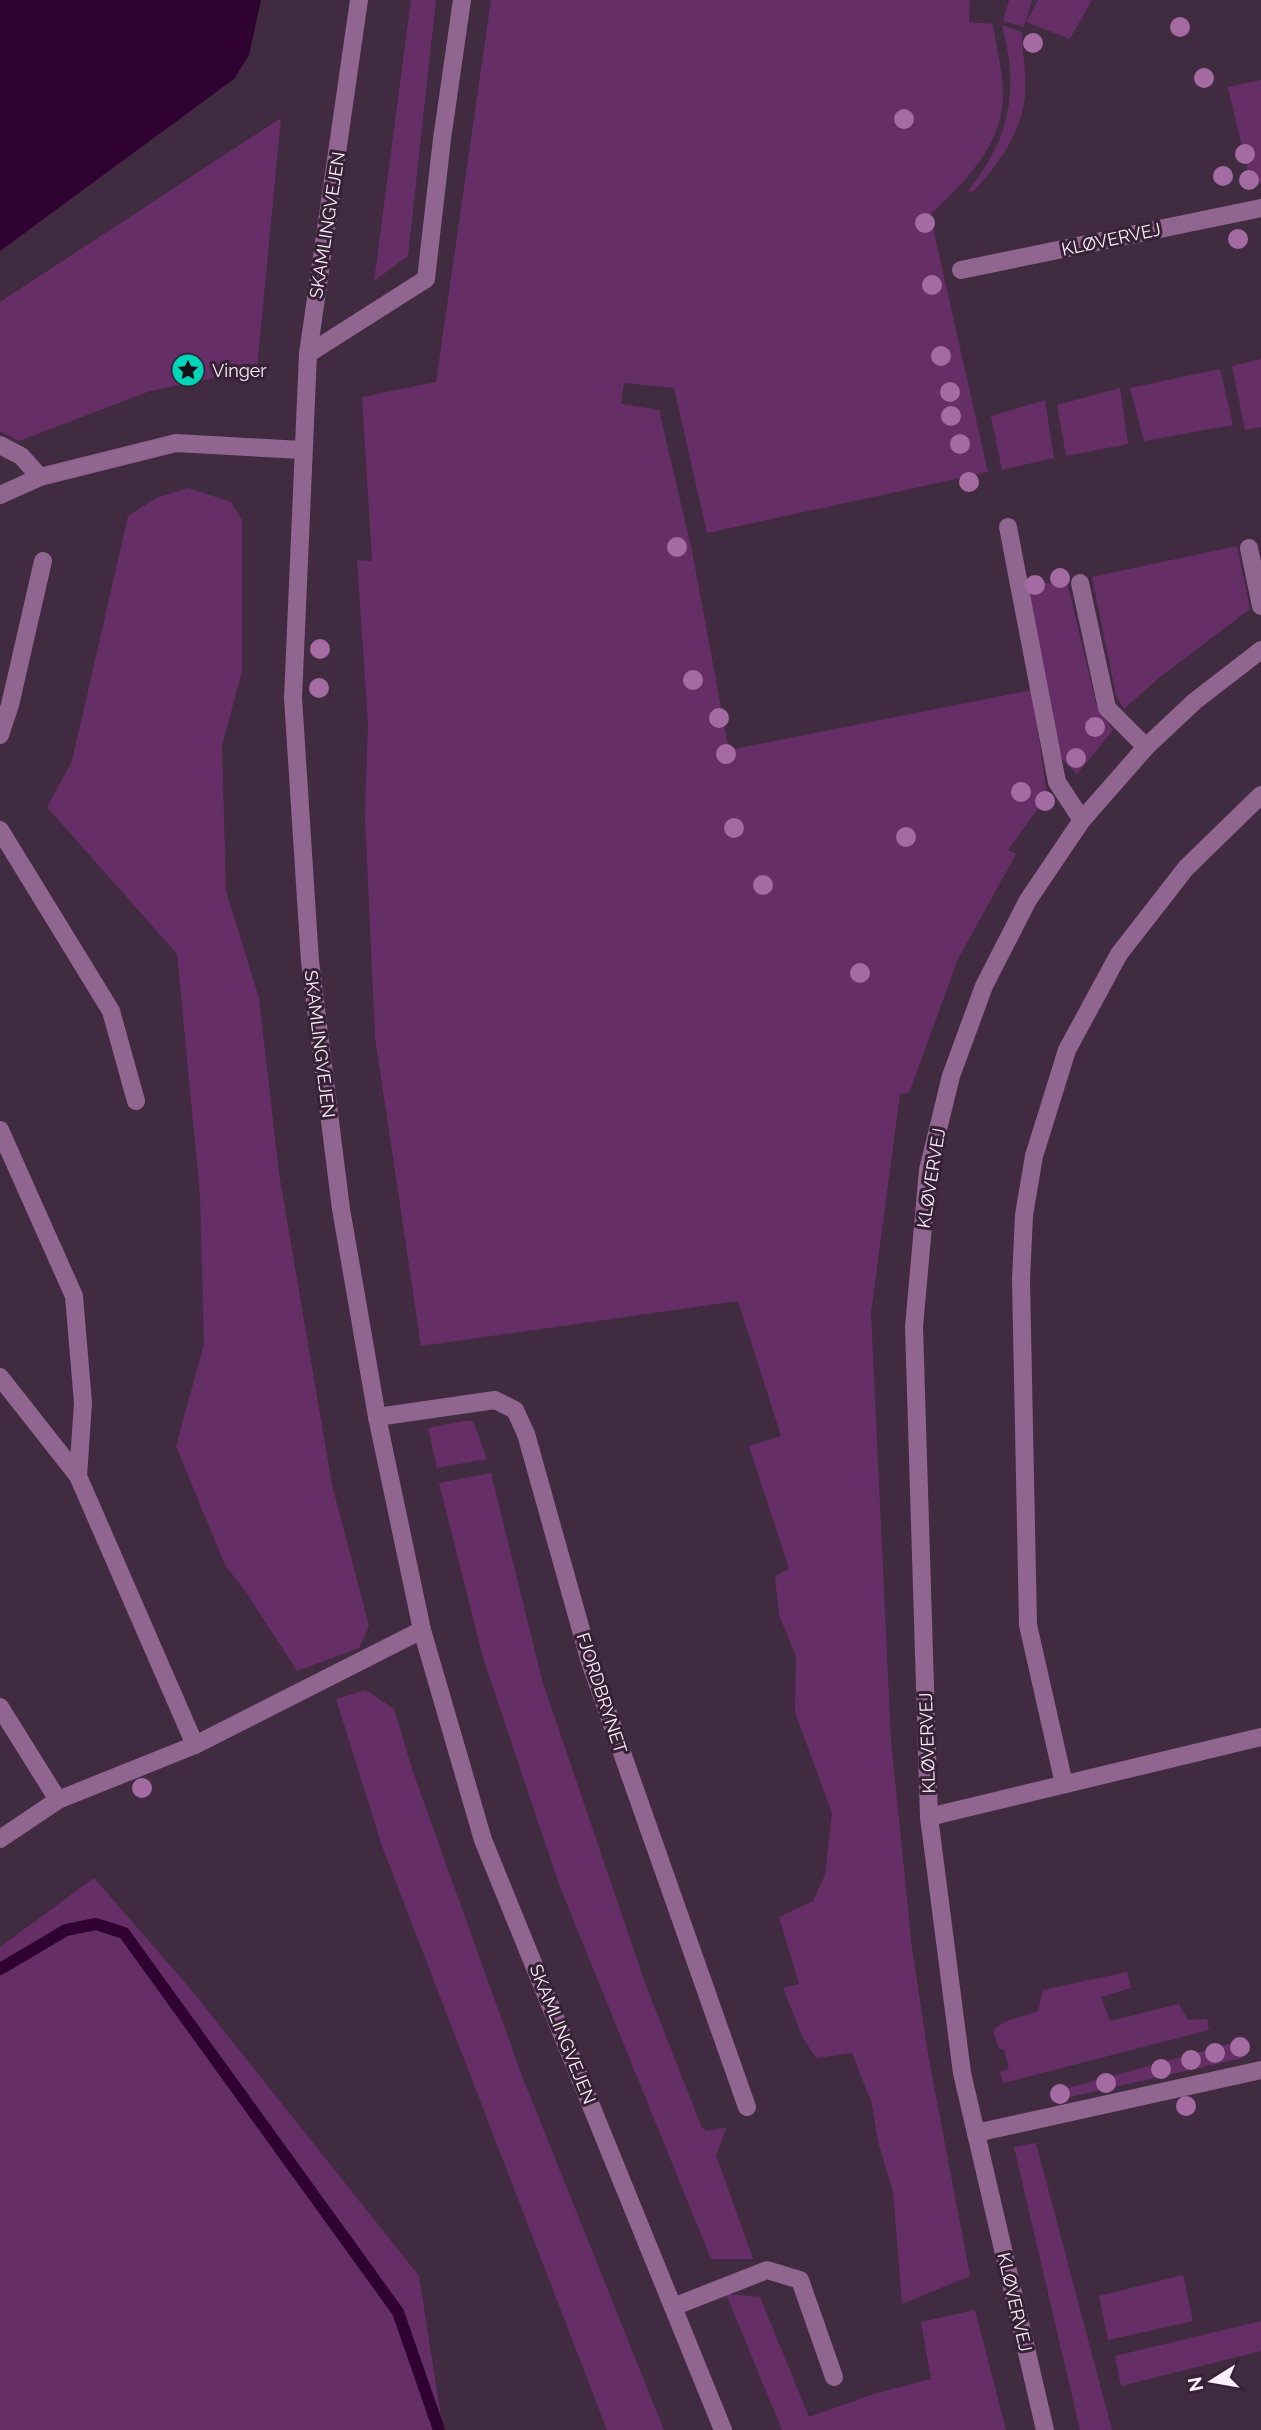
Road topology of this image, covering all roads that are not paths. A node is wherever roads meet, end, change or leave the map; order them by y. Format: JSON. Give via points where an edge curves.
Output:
{"nodes":[{"id":1,"x":359,"y":0,"type":"edge"},
{"id":2,"x":463,"y":0,"type":"edge"},
{"id":3,"x":1261,"y":208,"type":"edge"},
{"id":4,"x":961,"y":270,"type":"dead end"},
{"id":5,"x":307,"y":354,"type":"junction"},
{"id":6,"x":0,"y":444,"type":"edge"},
{"id":7,"x":302,"y":450,"type":"junction"},
{"id":8,"x":40,"y":477,"type":"junction"},
{"id":9,"x":0,"y":495,"type":"edge"},
{"id":10,"x":1008,"y":527,"type":"dead end"},
{"id":11,"x":1249,"y":548,"type":"dead end"},
{"id":12,"x":43,"y":561,"type":"dead end"},
{"id":13,"x":1080,"y":583,"type":"dead end"},
{"id":14,"x":1261,"y":606,"type":"edge"},
{"id":15,"x":1261,"y":650,"type":"edge"},
{"id":16,"x":0,"y":735,"type":"edge"},
{"id":17,"x":1146,"y":747,"type":"junction"},
{"id":18,"x":1261,"y":795,"type":"edge"},
{"id":19,"x":1082,"y":820,"type":"junction"},
{"id":20,"x":0,"y":830,"type":"edge"},
{"id":21,"x":136,"y":1101,"type":"dead end"},
{"id":22,"x":0,"y":1130,"type":"edge"},
{"id":23,"x":0,"y":1377,"type":"edge"},
{"id":24,"x":377,"y":1417,"type":"junction"},
{"id":25,"x":78,"y":1476,"type":"junction"},
{"id":26,"x":422,"y":1630,"type":"junction"},
{"id":27,"x":0,"y":1707,"type":"edge"},
{"id":28,"x":1261,"y":1737,"type":"edge"},
{"id":29,"x":195,"y":1745,"type":"junction"},
{"id":30,"x":1064,"y":1784,"type":"junction"},
{"id":31,"x":58,"y":1800,"type":"junction"},
{"id":32,"x":929,"y":1817,"type":"junction"},
{"id":33,"x":0,"y":1839,"type":"edge"},
{"id":34,"x":1261,"y":2070,"type":"edge"},
{"id":35,"x":747,"y":2106,"type":"dead end"},
{"id":36,"x":976,"y":2133,"type":"junction"},
{"id":37,"x":673,"y":2307,"type":"junction"},
{"id":38,"x":834,"y":2377,"type":"dead end"},
{"id":39,"x":723,"y":2430,"type":"edge"},
{"id":40,"x":1045,"y":2430,"type":"edge"}],
"edges":[{"from":1,"to":5,"type":"street","name":"SKAMLINGVEJEN"},
{"from":2,"to":5,"type":"street","via":[[426,279]]},
{"from":3,"to":4,"type":"street","name":"KLØVERVEJ"},
{"from":5,"to":7,"type":"street","name":"SKAMLINGVEJEN"},
{"from":6,"to":8,"type":"street","via":[[21,456]]},
{"from":7,"to":8,"type":"street","via":[[176,443]]},
{"from":7,"to":24,"type":"street","name":"SKAMLINGVEJEN","via":[[293,698],[310,961],[341,1209]]},
{"from":8,"to":9,"type":"street"},
{"from":10,"to":19,"type":"street","via":[[1057,782]]},
{"from":11,"to":14,"type":"street"},
{"from":12,"to":16,"type":"street"},
{"from":13,"to":17,"type":"street","via":[[1107,708]]},
{"from":15,"to":17,"type":"street","name":"KLØVERVEJ","via":[[1195,701]]},
{"from":17,"to":19,"type":"street","name":"KLØVERVEJ"},
{"from":18,"to":30,"type":"street","via":[[1186,868],[1119,954],[1067,1050],[1034,1156],[1024,1215],[1021,1280],[1028,1625]]},
{"from":19,"to":32,"type":"street","name":"KLØVERVEJ","via":[[1028,900],[984,986],[951,1076],[928,1170],[914,1327]]},
{"from":20,"to":21,"type":"street","via":[[111,1012]]},
{"from":22,"to":25,"type":"street","via":[[74,1296],[83,1402]]},
{"from":23,"to":25,"type":"street"},
{"from":24,"to":26,"type":"street","name":"SKAMLINGVEJEN"},
{"from":24,"to":35,"type":"street","name":"FJORDBRYNET","via":[[495,1400],[515,1410],[527,1434],[590,1662]]},
{"from":25,"to":29,"type":"street"},
{"from":26,"to":29,"type":"street"},
{"from":26,"to":37,"type":"street","name":"SKAMLINGVEJEN","via":[[484,1839]]},
{"from":27,"to":31,"type":"street"},
{"from":28,"to":30,"type":"street","name":"KLØVERVEJ"},
{"from":29,"to":31,"type":"street"},
{"from":30,"to":32,"type":"street","name":"KLØVERVEJ"},
{"from":31,"to":33,"type":"street"},
{"from":32,"to":36,"type":"street","name":"KLØVERVEJ","via":[[962,2073]]},
{"from":34,"to":36,"type":"street"},
{"from":36,"to":40,"type":"street","name":"KLØVERVEJ"},
{"from":37,"to":38,"type":"street","via":[[767,2270],[800,2280]]},
{"from":37,"to":39,"type":"street","name":"SKAMLINGVEJEN"}]}
